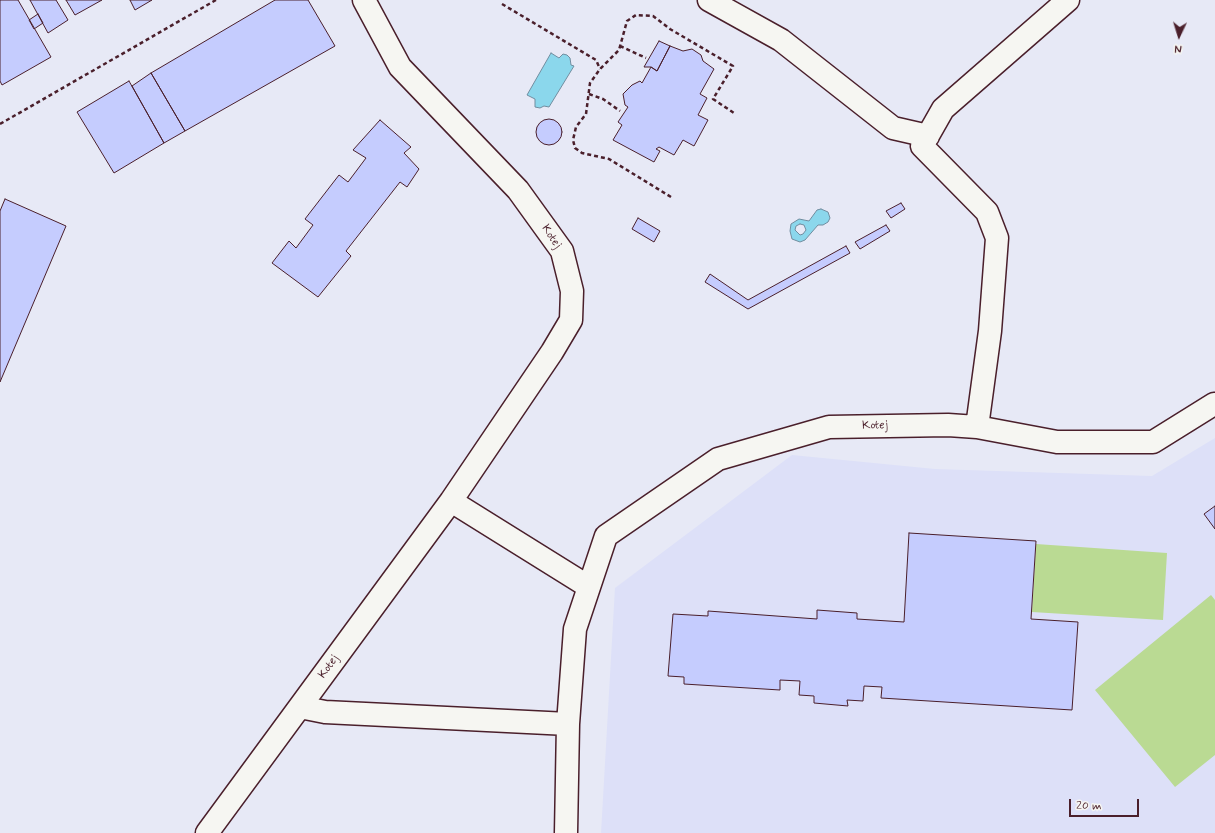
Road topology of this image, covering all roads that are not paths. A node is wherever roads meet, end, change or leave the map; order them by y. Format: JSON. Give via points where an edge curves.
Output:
{"nodes":[{"id":1,"x":364,"y":0,"type":"edge"},
{"id":2,"x":709,"y":0,"type":"edge"},
{"id":3,"x":1068,"y":0,"type":"edge"},
{"id":4,"x":928,"y":136,"type":"junction"},
{"id":5,"x":1214,"y":404,"type":"dead end"},
{"id":6,"x":977,"y":427,"type":"junction"},
{"id":7,"x":451,"y":501,"type":"junction"},
{"id":8,"x":589,"y":587,"type":"junction"},
{"id":9,"x":300,"y":707,"type":"junction"},
{"id":10,"x":568,"y":724,"type":"junction"},
{"id":11,"x":207,"y":833,"type":"edge"},
{"id":12,"x":566,"y":833,"type":"edge"}],
"edges":[{"from":1,"to":7,"type":"street","name":"Kotej","via":[[400,67],[518,190],[562,251],[572,291],[571,320]]},
{"from":2,"to":4,"type":"street","via":[[781,40],[893,128]]},
{"from":3,"to":4,"type":"street","via":[[943,109]]},
{"from":4,"to":6,"type":"street","via":[[922,146],[987,212],[996,238],[990,331]]},
{"from":5,"to":6,"type":"street","name":"Kotej","via":[[1153,442],[1057,442]]},
{"from":6,"to":8,"type":"street","name":"Kotej","via":[[829,427],[718,459],[606,536]]},
{"from":7,"to":8,"type":"street"},
{"from":7,"to":9,"type":"street","name":"Kotej"},
{"from":8,"to":10,"type":"street","name":"Kotej","via":[[575,629]]},
{"from":9,"to":10,"type":"street","via":[[325,712]]},
{"from":9,"to":11,"type":"street","name":"Kotej"},
{"from":10,"to":12,"type":"street","name":"Kotej"}]}
